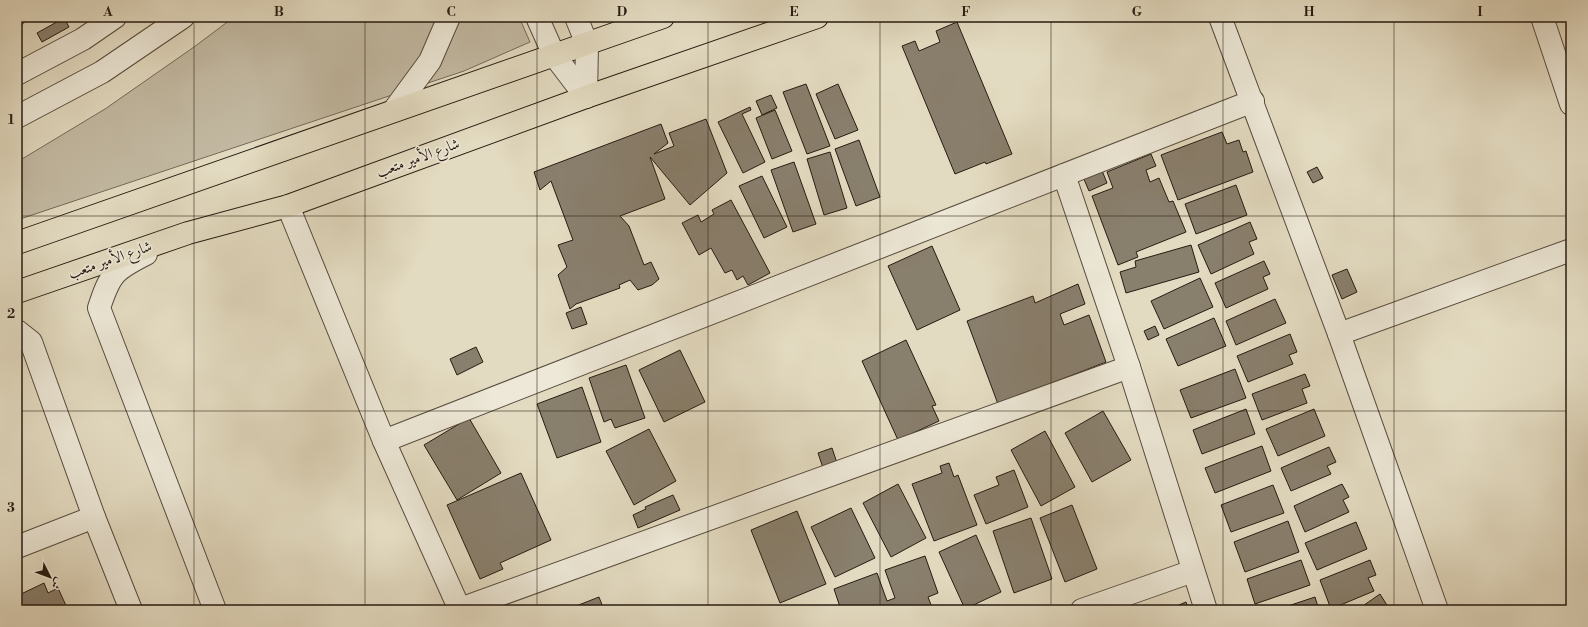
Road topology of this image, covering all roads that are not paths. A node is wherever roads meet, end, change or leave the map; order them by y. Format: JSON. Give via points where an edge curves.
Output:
{"nodes":[{"id":1,"x":115,"y":17,"type":"edge"},
{"id":2,"x":183,"y":17,"type":"edge"},
{"id":3,"x":449,"y":17,"type":"edge"},
{"id":4,"x":537,"y":17,"type":"edge"},
{"id":5,"x":576,"y":17,"type":"edge"},
{"id":6,"x":664,"y":17,"type":"edge"},
{"id":7,"x":817,"y":17,"type":"edge"},
{"id":8,"x":1220,"y":17,"type":"edge"},
{"id":9,"x":1542,"y":17,"type":"edge"},
{"id":10,"x":587,"y":44,"type":"junction"},
{"id":11,"x":554,"y":55,"type":"junction"},
{"id":12,"x":17,"y":74,"type":"edge"},
{"id":13,"x":586,"y":97,"type":"junction"},
{"id":14,"x":1253,"y":101,"type":"junction"},
{"id":15,"x":1571,"y":104,"type":"edge"},
{"id":16,"x":394,"y":110,"type":"junction"},
{"id":17,"x":17,"y":117,"type":"edge"},
{"id":18,"x":1064,"y":175,"type":"junction"},
{"id":19,"x":288,"y":206,"type":"junction"},
{"id":20,"x":188,"y":233,"type":"junction"},
{"id":21,"x":17,"y":243,"type":"edge"},
{"id":22,"x":1571,"y":250,"type":"edge"},
{"id":23,"x":17,"y":292,"type":"edge"},
{"id":24,"x":17,"y":331,"type":"edge"},
{"id":25,"x":1339,"y":334,"type":"junction"},
{"id":26,"x":1128,"y":367,"type":"junction"},
{"id":27,"x":384,"y":441,"type":"junction"},
{"id":28,"x":94,"y":517,"type":"junction"},
{"id":29,"x":17,"y":547,"type":"edge"},
{"id":30,"x":1194,"y":571,"type":"junction"},
{"id":31,"x":460,"y":609,"type":"edge"},
{"id":32,"x":131,"y":610,"type":"edge"},
{"id":33,"x":215,"y":610,"type":"edge"},
{"id":34,"x":1082,"y":610,"type":"edge"},
{"id":35,"x":1206,"y":610,"type":"edge"},
{"id":36,"x":1437,"y":610,"type":"edge"}],
"edges":[{"from":1,"to":12,"type":"street","via":[[83,39]]},
{"from":2,"to":17,"type":"street","via":[[102,72]]},
{"from":3,"to":16,"type":"street","via":[[430,61]]},
{"from":4,"to":11,"type":"street"},
{"from":5,"to":10,"type":"street"},
{"from":6,"to":10,"type":"main road"},
{"from":7,"to":13,"type":"main road","name":"شارع الأمير متعب"},
{"from":8,"to":14,"type":"street"},
{"from":9,"to":15,"type":"street"},
{"from":10,"to":11,"type":"main road"},
{"from":10,"to":13,"type":"street"},
{"from":11,"to":13,"type":"street"},
{"from":11,"to":16,"type":"main road"},
{"from":13,"to":19,"type":"main road","name":"شارع الأمير متعب"},
{"from":14,"to":18,"type":"street"},
{"from":14,"to":25,"type":"street"},
{"from":16,"to":21,"type":"main road"},
{"from":18,"to":26,"type":"street"},
{"from":18,"to":27,"type":"street"},
{"from":19,"to":20,"type":"main road","name":"شارع الأمير متعب"},
{"from":19,"to":27,"type":"street"},
{"from":20,"to":23,"type":"main road","name":"شارع الأمير متعب"},
{"from":20,"to":33,"type":"street","via":[[123,265],[107,282],[99,308]]},
{"from":22,"to":25,"type":"street"},
{"from":24,"to":28,"type":"street","via":[[31,342]]},
{"from":25,"to":36,"type":"street"},
{"from":26,"to":30,"type":"street"},
{"from":26,"to":31,"type":"street"},
{"from":27,"to":31,"type":"street"},
{"from":28,"to":29,"type":"street"},
{"from":28,"to":32,"type":"street"},
{"from":30,"to":34,"type":"street"},
{"from":30,"to":35,"type":"street"}]}
